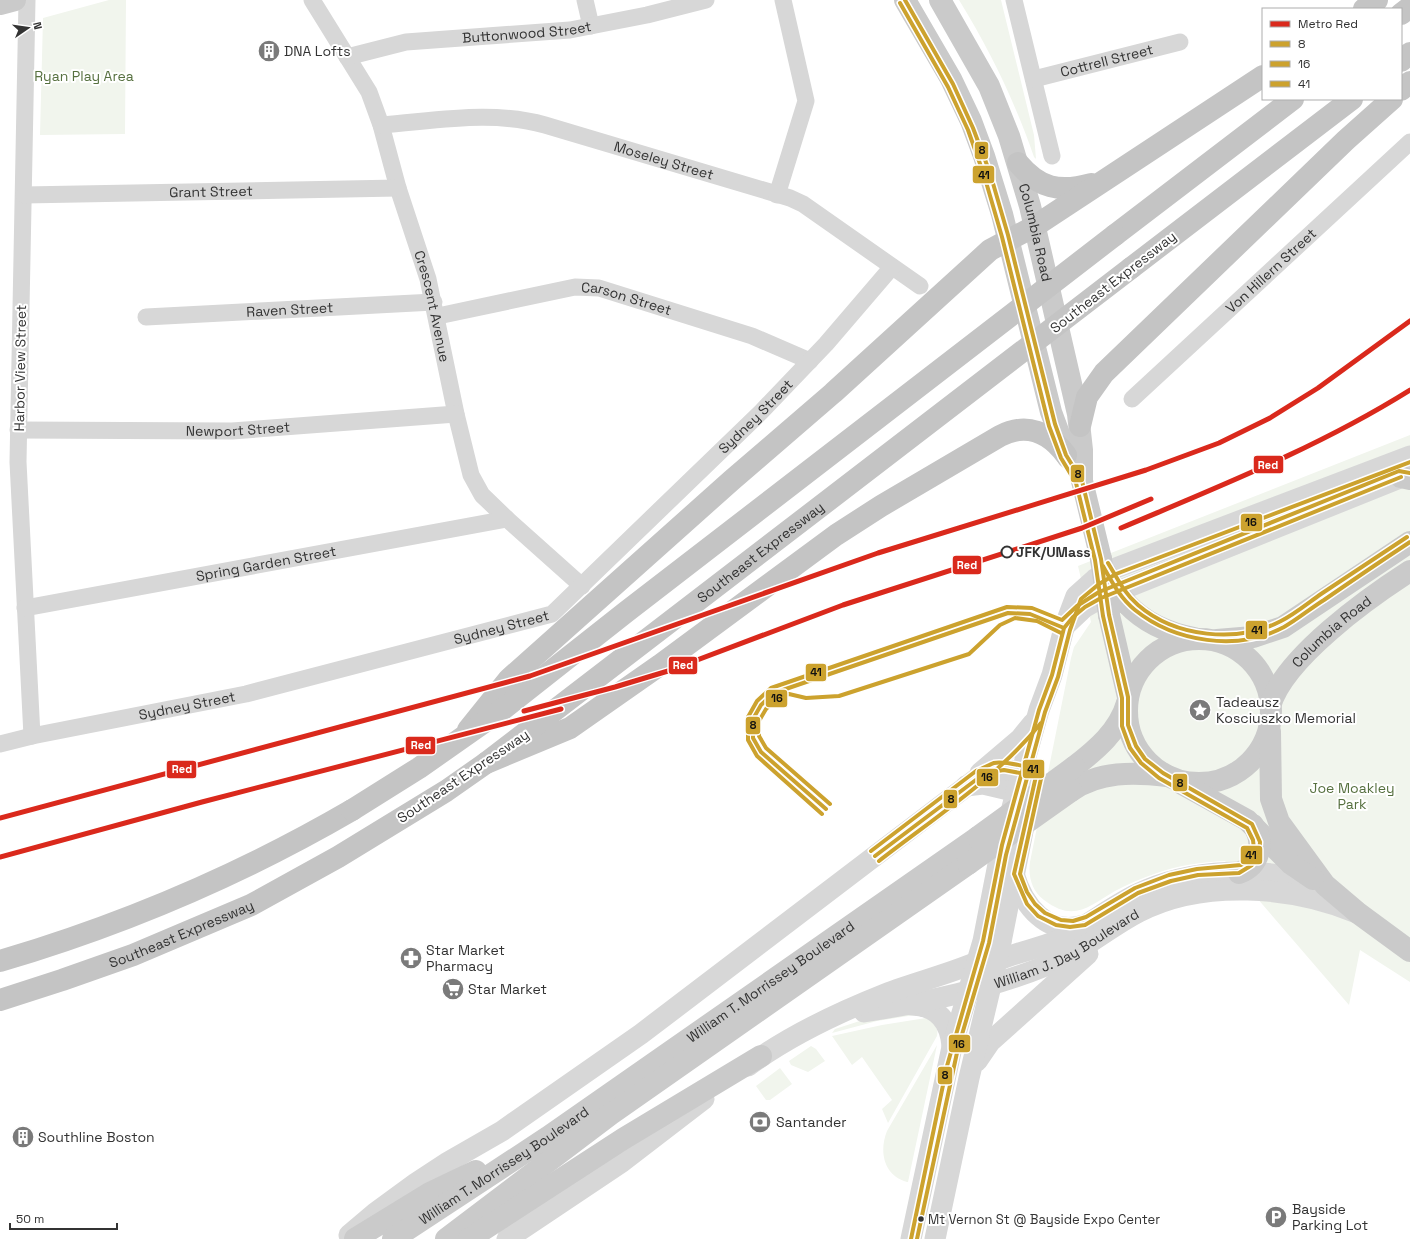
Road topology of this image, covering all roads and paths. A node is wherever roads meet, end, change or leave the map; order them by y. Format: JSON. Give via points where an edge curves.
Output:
{"nodes":[{"id":1,"x":15,"y":0,"type":"edge"},
{"id":2,"x":27,"y":0,"type":"edge"},
{"id":3,"x":312,"y":0,"type":"edge"},
{"id":4,"x":585,"y":0,"type":"edge"},
{"id":5,"x":706,"y":0,"type":"edge"},
{"id":6,"x":783,"y":0,"type":"edge"},
{"id":7,"x":905,"y":0,"type":"edge"},
{"id":8,"x":940,"y":0,"type":"edge"},
{"id":9,"x":1014,"y":0,"type":"edge"},
{"id":10,"x":1377,"y":0,"type":"edge"},
{"id":11,"x":0,"y":4,"type":"edge"},
{"id":12,"x":1410,"y":7,"type":"edge"},
{"id":13,"x":1365,"y":8,"type":"edge"},
{"id":14,"x":1402,"y":13,"type":"edge"},
{"id":15,"x":591,"y":26,"type":"junction"},
{"id":16,"x":1180,"y":42,"type":"dead end"},
{"id":17,"x":1410,"y":53,"type":"edge"},
{"id":18,"x":347,"y":56,"type":"junction"},
{"id":19,"x":1402,"y":60,"type":"edge"},
{"id":20,"x":1262,"y":77,"type":"edge"},
{"id":21,"x":1034,"y":79,"type":"junction"},
{"id":22,"x":1410,"y":82,"type":"edge"},
{"id":23,"x":1402,"y":89,"type":"edge"},
{"id":24,"x":1292,"y":100,"type":"edge"},
{"id":25,"x":1351,"y":100,"type":"edge"},
{"id":26,"x":1391,"y":100,"type":"edge"},
{"id":27,"x":381,"y":125,"type":"junction"},
{"id":28,"x":1410,"y":142,"type":"edge"},
{"id":29,"x":1052,"y":156,"type":"dead end"},
{"id":30,"x":1018,"y":163,"type":"junction"},
{"id":31,"x":1107,"y":178,"type":"junction"},
{"id":32,"x":398,"y":188,"type":"junction"},
{"id":33,"x":24,"y":195,"type":"junction"},
{"id":34,"x":777,"y":195,"type":"junction"},
{"id":35,"x":1035,"y":226,"type":"junction"},
{"id":36,"x":1009,"y":238,"type":"junction"},
{"id":37,"x":892,"y":267,"type":"junction"},
{"id":38,"x":920,"y":286,"type":"dead end"},
{"id":39,"x":436,"y":309,"type":"junction"},
{"id":40,"x":146,"y":317,"type":"dead end"},
{"id":41,"x":810,"y":362,"type":"junction"},
{"id":42,"x":1132,"y":399,"type":"dead end"},
{"id":43,"x":456,"y":414,"type":"junction"},
{"id":44,"x":1080,"y":426,"type":"junction"},
{"id":45,"x":18,"y":430,"type":"junction"},
{"id":46,"x":1066,"y":455,"type":"junction"},
{"id":47,"x":1410,"y":456,"type":"edge"},
{"id":48,"x":1407,"y":477,"type":"edge"},
{"id":49,"x":1082,"y":481,"type":"junction"},
{"id":50,"x":507,"y":519,"type":"junction"},
{"id":51,"x":1410,"y":542,"type":"edge"},
{"id":52,"x":1101,"y":559,"type":"junction"},
{"id":53,"x":1410,"y":571,"type":"edge"},
{"id":54,"x":582,"y":586,"type":"junction"},
{"id":55,"x":25,"y":608,"type":"junction"},
{"id":56,"x":1064,"y":628,"type":"junction"},
{"id":57,"x":1207,"y":640,"type":"junction"},
{"id":58,"x":1052,"y":675,"type":"junction"},
{"id":59,"x":1128,"y":700,"type":"junction"},
{"id":60,"x":1270,"y":712,"type":"junction"},
{"id":61,"x":1037,"y":716,"type":"junction"},
{"id":62,"x":32,"y":736,"type":"junction"},
{"id":63,"x":461,"y":739,"type":"junction"},
{"id":64,"x":0,"y":744,"type":"edge"},
{"id":65,"x":486,"y":763,"type":"junction"},
{"id":66,"x":1170,"y":778,"type":"junction"},
{"id":67,"x":1026,"y":784,"type":"junction"},
{"id":68,"x":966,"y":786,"type":"junction"},
{"id":69,"x":1252,"y":824,"type":"junction"},
{"id":70,"x":1239,"y":873,"type":"junction"},
{"id":71,"x":1014,"y":874,"type":"junction"},
{"id":72,"x":1324,"y":885,"type":"junction"},
{"id":73,"x":1358,"y":913,"type":"junction"},
{"id":74,"x":1126,"y":919,"type":"junction"},
{"id":75,"x":1088,"y":923,"type":"junction"},
{"id":76,"x":1410,"y":951,"type":"edge"},
{"id":77,"x":0,"y":961,"type":"edge"},
{"id":78,"x":987,"y":961,"type":"junction"},
{"id":79,"x":991,"y":985,"type":"junction"},
{"id":80,"x":968,"y":991,"type":"junction"},
{"id":81,"x":0,"y":1000,"type":"edge"},
{"id":82,"x":912,"y":1004,"type":"junction"},
{"id":83,"x":834,"y":1017,"type":"junction"},
{"id":84,"x":952,"y":1047,"type":"junction"},
{"id":85,"x":761,"y":1056,"type":"junction"},
{"id":86,"x":969,"y":1078,"type":"junction"},
{"id":87,"x":548,"y":1137,"type":"junction"},
{"id":88,"x":345,"y":1239,"type":"edge"},
{"id":89,"x":355,"y":1239,"type":"edge"},
{"id":90,"x":393,"y":1239,"type":"edge"},
{"id":91,"x":446,"y":1239,"type":"edge"},
{"id":92,"x":469,"y":1239,"type":"edge"},
{"id":93,"x":507,"y":1239,"type":"edge"},
{"id":94,"x":911,"y":1239,"type":"edge"},
{"id":95,"x":935,"y":1239,"type":"edge"}],
"edges":[{"from":1,"to":11,"type":"main road"},
{"from":2,"to":33,"type":"street","name":"Harbor View Street"},
{"from":3,"to":18,"type":"street","name":"Crescent Avenue"},
{"from":4,"to":15,"type":"street"},
{"from":5,"to":15,"type":"street","name":"Buttonwood Street"},
{"from":6,"to":34,"type":"street","via":[[806,102]]},
{"from":7,"to":36,"type":"main road","name":"Columbia Road","via":[[939,56],[963,103],[990,172]]},
{"from":8,"to":30,"type":"main road","name":"Columbia Road","via":[[989,86]]},
{"from":9,"to":21,"type":"street"},
{"from":10,"to":13,"type":"highway"},
{"from":12,"to":14,"type":"highway"},
{"from":15,"to":18,"type":"street","name":"Buttonwood Street","via":[[557,31],[406,42]]},
{"from":16,"to":21,"type":"street","name":"Cottrell Street"},
{"from":17,"to":19,"type":"highway"},
{"from":18,"to":27,"type":"street","name":"Crescent Avenue","via":[[369,92]]},
{"from":20,"to":31,"type":"highway"},
{"from":21,"to":29,"type":"street"},
{"from":22,"to":23,"type":"highway"},
{"from":24,"to":63,"type":"highway","bridge":true},
{"from":25,"to":65,"type":"highway","name":"Southeast Expressway","bridge":true},
{"from":26,"to":44,"type":"highway","via":[[1346,140],[1104,374],[1087,397]]},
{"from":27,"to":32,"type":"street","name":"Crescent Avenue"},
{"from":27,"to":34,"type":"street","name":"Moseley Street","via":[[491,117],[527,120]]},
{"from":28,"to":42,"type":"street","name":"Von Hillern Street"},
{"from":30,"to":31,"type":"highway","via":[[1034,178],[1057,189],[1076,188]]},
{"from":30,"to":35,"type":"main road","name":"Columbia Road"},
{"from":31,"to":35,"type":"highway"},
{"from":32,"to":33,"type":"street","name":"Grant Street"},
{"from":32,"to":39,"type":"street","name":"Crescent Avenue"},
{"from":33,"to":45,"type":"street","name":"Harbor View Street"},
{"from":34,"to":37,"type":"street","name":"Moseley Street","via":[[803,204]]},
{"from":35,"to":36,"type":"highway"},
{"from":35,"to":44,"type":"main road","name":"Columbia Road"},
{"from":36,"to":46,"type":"main road","name":"Columbia Road","via":[[1051,412]]},
{"from":36,"to":63,"type":"highway","bridge":true,"via":[[990,250],[509,679]]},
{"from":37,"to":38,"type":"street","name":"Moseley Street"},
{"from":37,"to":41,"type":"street","name":"Sydney Street"},
{"from":39,"to":40,"type":"street","name":"Raven Street"},
{"from":39,"to":41,"type":"street","name":"Carson Street","via":[[574,287],[593,287],[752,336]]},
{"from":39,"to":43,"type":"street","name":"Crescent Avenue"},
{"from":41,"to":54,"type":"street","name":"Sydney Street"},
{"from":43,"to":45,"type":"street","name":"Newport Street","via":[[232,431]]},
{"from":43,"to":50,"type":"street","name":"Crescent Avenue","via":[[471,475],[482,494]]},
{"from":44,"to":49,"type":"main road","name":"Columbia Road"},
{"from":45,"to":55,"type":"street","name":"Harbor View Street"},
{"from":46,"to":49,"type":"main road","name":"Columbia Road"},
{"from":46,"to":65,"type":"highway","bridge":true,"via":[[1057,443],[1042,433],[1029,429],[1014,430],[1000,436],[836,535],[570,728]]},
{"from":47,"to":56,"type":"street","via":[[1113,569],[1095,579],[1076,596]]},
{"from":48,"to":56,"type":"street","via":[[1101,598],[1085,607]]},
{"from":49,"to":52,"type":"main road","name":"Columbia Road"},
{"from":50,"to":54,"type":"street","name":"Crescent Avenue"},
{"from":50,"to":55,"type":"street","name":"Spring Garden Street"},
{"from":51,"to":57,"type":"main road","name":"Columbia Road","via":[[1283,627],[1253,637]]},
{"from":52,"to":57,"type":"main road","name":"Columbia Road","bridge":true,"via":[[1110,582],[1141,617],[1158,627]]},
{"from":52,"to":59,"type":"main road","name":"Columbia Road","bridge":true,"via":[[1108,615]]},
{"from":53,"to":60,"type":"main road","name":"Columbia Road","via":[[1309,650],[1278,686]]},
{"from":54,"to":62,"type":"street","name":"Sydney Street","via":[[552,614],[246,694]]},
{"from":55,"to":62,"type":"street","name":"Harbor View Street"},
{"from":56,"to":58,"type":"street"},
{"from":57,"to":59,"type":"main road","via":[[1179,642],[1154,655],[1136,676]]},
{"from":57,"to":60,"type":"main road","via":[[1233,648],[1253,664],[1264,681]]},
{"from":58,"to":61,"type":"street"},
{"from":58,"to":67,"type":"street","via":[[1050,714]]},
{"from":59,"to":66,"type":"main road","via":[[1128,725],[1136,746],[1150,763]]},
{"from":59,"to":87,"type":"main road","name":"William T. Morrissey Boulevard","bridge":true,"via":[[1124,714],[1114,730],[1074,767],[978,837]]},
{"from":60,"to":66,"type":"main road","via":[[1266,736],[1258,751],[1247,764],[1233,774],[1206,783]]},
{"from":60,"to":72,"type":"main road","name":"William J. Day Boulevard","via":[[1273,810]]},
{"from":61,"to":67,"type":"street"},
{"from":61,"to":68,"type":"street","name":"William T. Morrissey Boulevard","via":[[1020,739]]},
{"from":62,"to":64,"type":"street","name":"Sydney Street"},
{"from":63,"to":77,"type":"highway","bridge":true,"via":[[352,810],[281,848],[185,893],[92,930]]},
{"from":65,"to":81,"type":"highway","name":"Southeast Expressway","via":[[362,843],[273,894],[180,936],[85,973]]},
{"from":66,"to":69,"type":"main road","name":"William J. Day Boulevard"},
{"from":66,"to":91,"type":"main road","name":"William T. Morrissey Boulevard","bridge":true,"via":[[1138,774],[1104,775],[1070,791],[590,1129]]},
{"from":67,"to":68,"type":"street"},
{"from":67,"to":71,"type":"street"},
{"from":67,"to":78,"type":"street","via":[[1000,854]]},
{"from":68,"to":88,"type":"street","name":"William T. Morrissey Boulevard","via":[[641,1034],[502,1131],[416,1183],[370,1216]]},
{"from":69,"to":70,"type":"main road","via":[[1260,842],[1259,854],[1252,865]]},
{"from":69,"to":72,"type":"main road","name":"William J. Day Boulevard","via":[[1291,864]]},
{"from":70,"to":72,"type":"street","name":"William J. Day Boulevard","via":[[1292,877]]},
{"from":70,"to":75,"type":"street","name":"William J. Day Boulevard","via":[[1191,876],[1159,885],[1131,897]]},
{"from":71,"to":75,"type":"street","via":[[1024,899],[1038,916],[1065,927],[1078,927]]},
{"from":71,"to":78,"type":"street","via":[[1001,941]]},
{"from":72,"to":73,"type":"main road","name":"William J. Day Boulevard"},
{"from":73,"to":74,"type":"street","name":"William J. Day Boulevard","via":[[1337,905],[1304,898],[1259,891],[1230,890],[1180,896]]},
{"from":73,"to":76,"type":"main road","name":"William J. Day Boulevard"},
{"from":74,"to":79,"type":"street","name":"William J. Day Boulevard","via":[[1067,957]]},
{"from":74,"to":86,"type":"street","via":[[990,1042]]},
{"from":75,"to":78,"type":"street","name":"William J. Day Boulevard","via":[[1058,940]]},
{"from":78,"to":79,"type":"street"},
{"from":78,"to":80,"type":"street"},
{"from":78,"to":83,"type":"street","via":[[885,994]]},
{"from":79,"to":80,"type":"street","name":"William J. Day Boulevard"},
{"from":79,"to":86,"type":"street"},
{"from":80,"to":82,"type":"street"},
{"from":80,"to":84,"type":"street"},
{"from":82,"to":83,"type":"street"},
{"from":82,"to":84,"type":"street","via":[[928,1007],[941,1015],[949,1030]]},
{"from":83,"to":85,"type":"street","via":[[805,1030]]},
{"from":84,"to":94,"type":"street"},
{"from":85,"to":92,"type":"main road","via":[[630,1135]]},
{"from":85,"to":93,"type":"street","via":[[622,1162]]},
{"from":86,"to":95,"type":"street"},
{"from":87,"to":89,"type":"main road","via":[[441,1187]]},
{"from":87,"to":90,"type":"main road","name":"William T. Morrissey Boulevard"}]}
